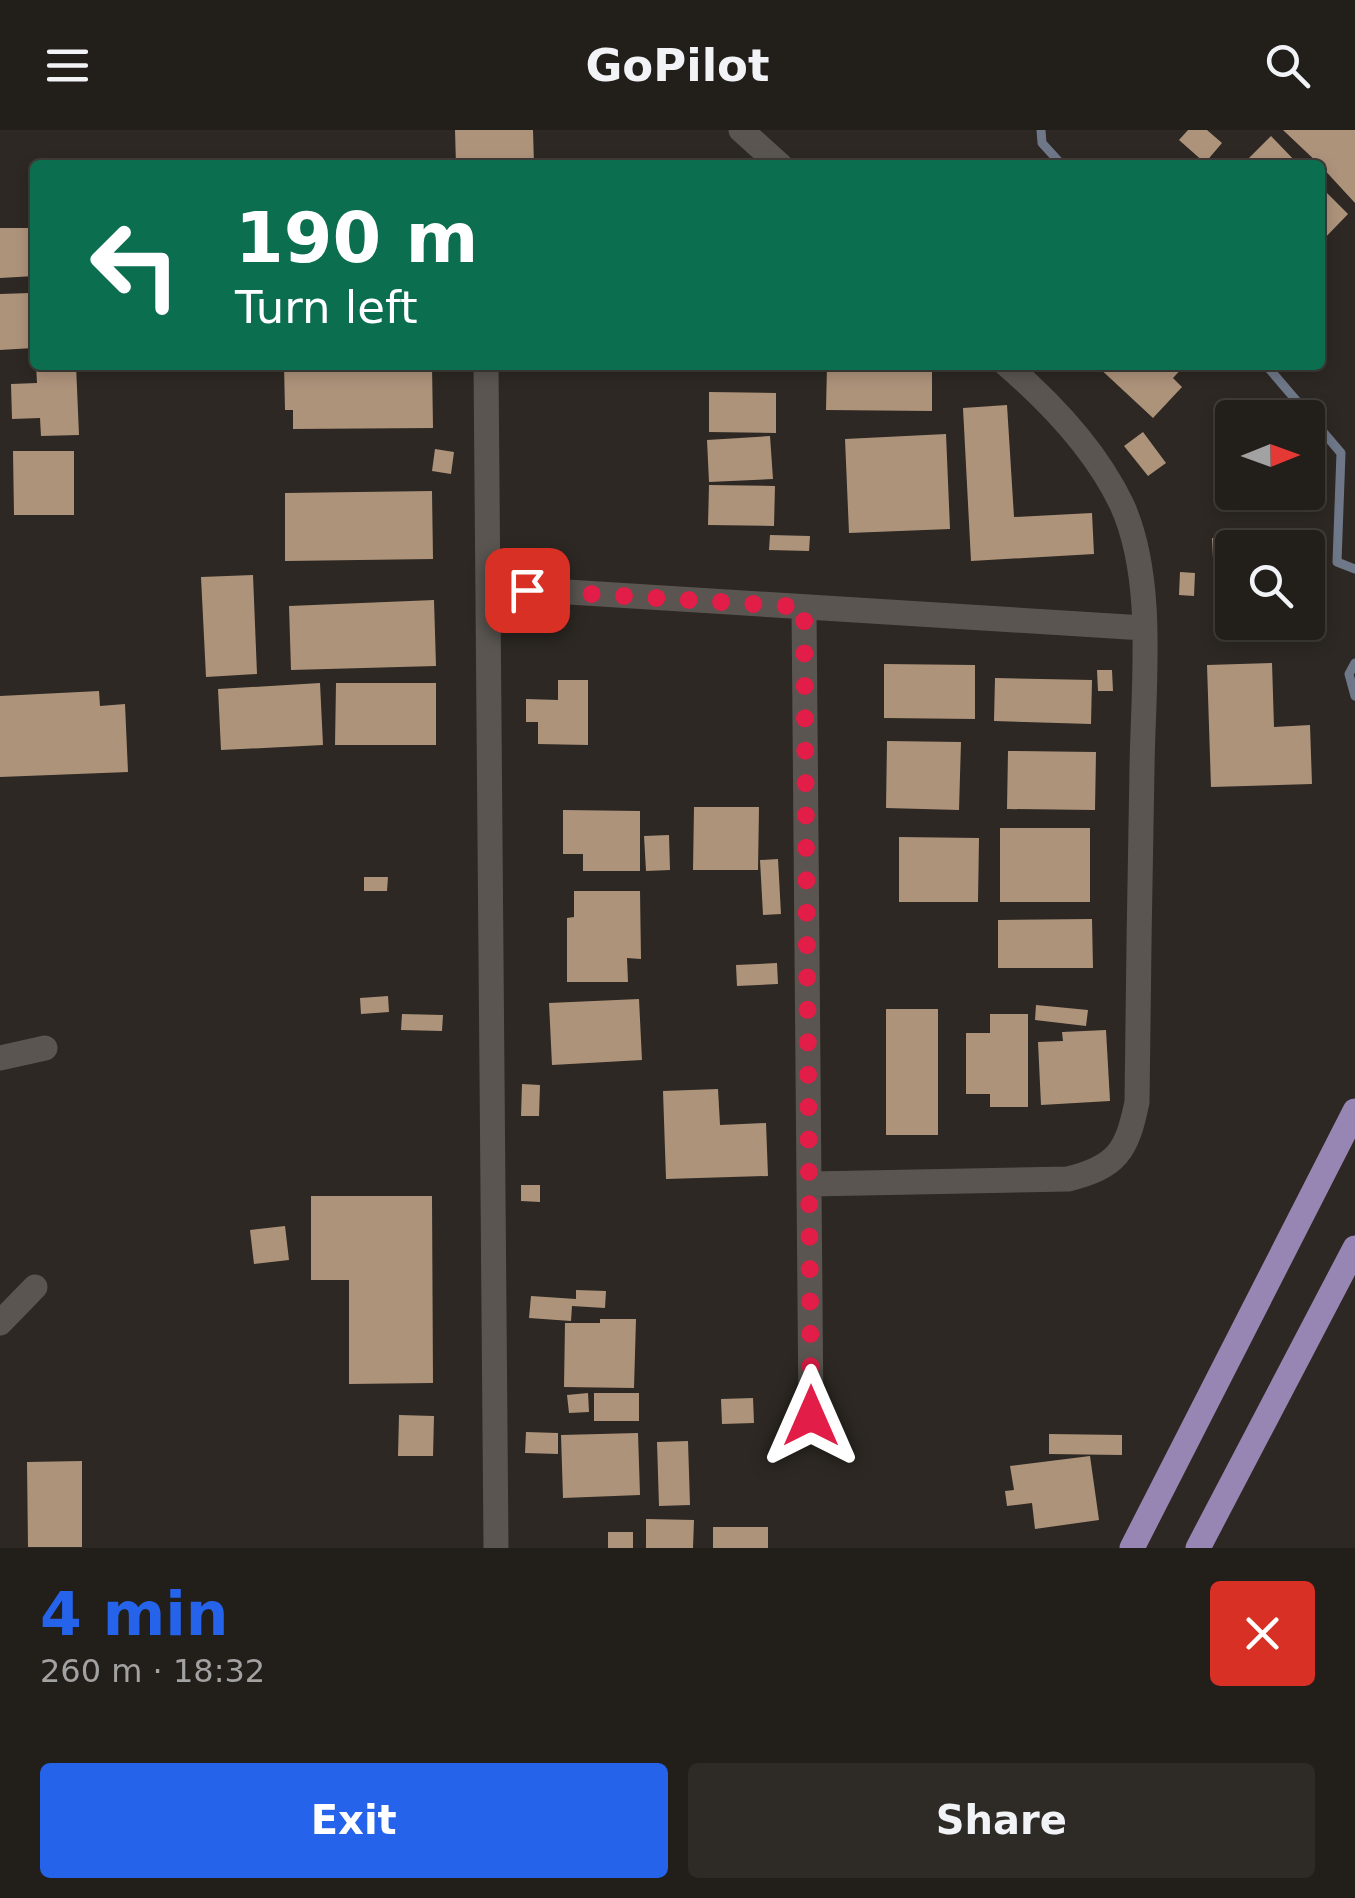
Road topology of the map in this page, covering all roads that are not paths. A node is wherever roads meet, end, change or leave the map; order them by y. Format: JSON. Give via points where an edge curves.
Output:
{"nodes":[{"id":1,"x":740,"y":130,"type":"edge"},
{"id":2,"x":774,"y":160,"type":"edge"},
{"id":3,"x":486,"y":370,"type":"edge"},
{"id":4,"x":1012,"y":370,"type":"edge"},
{"id":5,"x":488,"y":587,"type":"junction"},
{"id":6,"x":804,"y":607,"type":"junction"},
{"id":7,"x":1144,"y":628,"type":"junction"},
{"id":8,"x":44,"y":1048,"type":"dead end"},
{"id":9,"x":0,"y":1058,"type":"edge"},
{"id":10,"x":1355,"y":1112,"type":"edge"},
{"id":11,"x":811,"y":1184,"type":"junction"},
{"id":12,"x":1355,"y":1248,"type":"edge"},
{"id":13,"x":35,"y":1288,"type":"dead end"},
{"id":14,"x":0,"y":1323,"type":"edge"},
{"id":15,"x":811,"y":1416,"type":"dead end"},
{"id":16,"x":496,"y":1548,"type":"edge"},
{"id":17,"x":1132,"y":1548,"type":"edge"},
{"id":18,"x":1198,"y":1548,"type":"edge"}],
"edges":[{"from":1,"to":2,"type":"street"},
{"from":3,"to":5,"type":"street"},
{"from":4,"to":7,"type":"street","via":[[1071,427],[1122,506],[1134,538]]},
{"from":5,"to":6,"type":"street"},
{"from":5,"to":16,"type":"street"},
{"from":6,"to":7,"type":"street"},
{"from":6,"to":11,"type":"street"},
{"from":7,"to":11,"type":"street","via":[[1137,1102],[1131,1134],[1117,1158],[1068,1179]]},
{"from":8,"to":9,"type":"street"},
{"from":10,"to":17,"type":"main road"},
{"from":11,"to":15,"type":"street"},
{"from":12,"to":18,"type":"main road"},
{"from":13,"to":14,"type":"street"}]}
